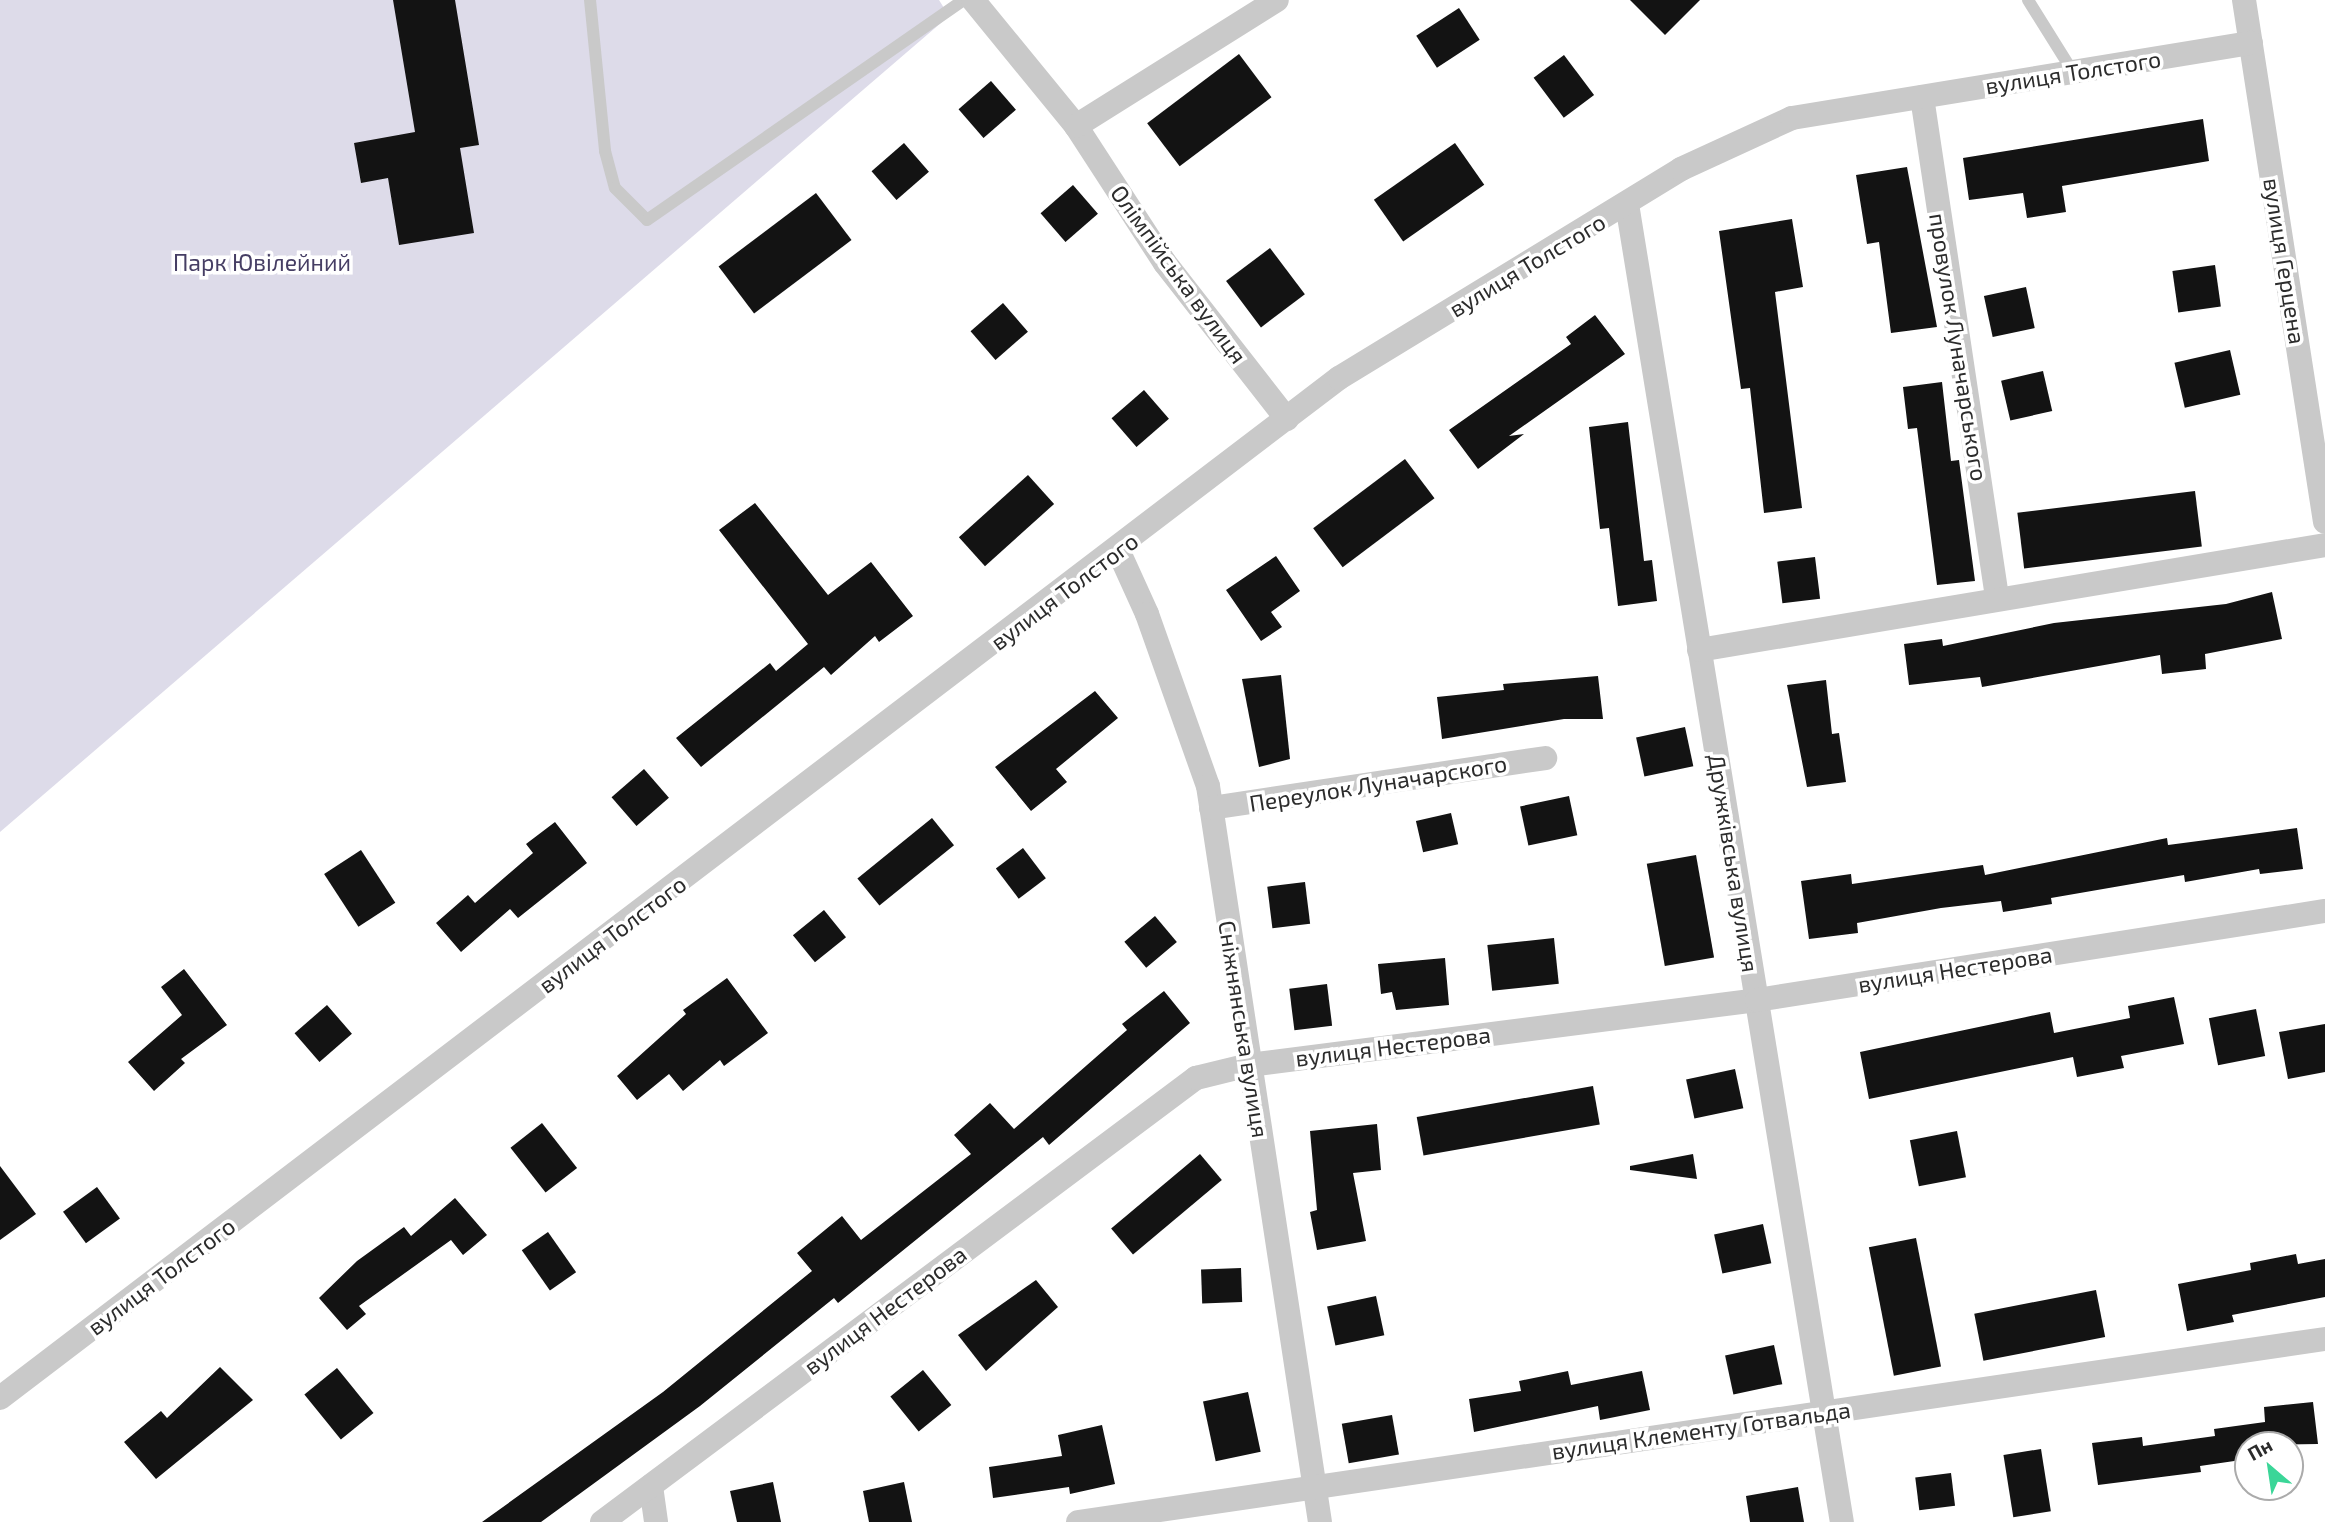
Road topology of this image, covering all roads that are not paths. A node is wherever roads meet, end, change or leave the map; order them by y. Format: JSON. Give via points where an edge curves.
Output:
{"nodes":[{"id":1,"x":590,"y":0,"type":"edge"},
{"id":2,"x":964,"y":0,"type":"edge"},
{"id":3,"x":972,"y":0,"type":"edge"},
{"id":4,"x":1277,"y":0,"type":"edge"},
{"id":5,"x":2028,"y":0,"type":"edge"},
{"id":6,"x":2244,"y":0,"type":"edge"},
{"id":7,"x":2251,"y":43,"type":"junction"},
{"id":8,"x":2073,"y":72,"type":"junction"},
{"id":9,"x":1922,"y":97,"type":"junction"},
{"id":10,"x":1076,"y":127,"type":"junction"},
{"id":11,"x":1627,"y":204,"type":"junction"},
{"id":12,"x":1287,"y":419,"type":"junction"},
{"id":13,"x":2325,"y":522,"type":"edge"},
{"id":14,"x":2325,"y":545,"type":"edge"},
{"id":15,"x":1118,"y":550,"type":"junction"},
{"id":16,"x":1997,"y":597,"type":"junction"},
{"id":17,"x":1699,"y":650,"type":"junction"},
{"id":18,"x":1545,"y":758,"type":"dead end"},
{"id":19,"x":1211,"y":808,"type":"junction"},
{"id":20,"x":2325,"y":911,"type":"edge"},
{"id":21,"x":1757,"y":1000,"type":"junction"},
{"id":22,"x":1249,"y":1065,"type":"junction"},
{"id":23,"x":2325,"y":1339,"type":"edge"},
{"id":24,"x":0,"y":1398,"type":"edge"},
{"id":25,"x":1825,"y":1412,"type":"junction"},
{"id":26,"x":651,"y":1486,"type":"junction"},
{"id":27,"x":1315,"y":1487,"type":"junction"},
{"id":28,"x":602,"y":1522,"type":"edge"},
{"id":29,"x":656,"y":1522,"type":"edge"},
{"id":30,"x":1078,"y":1522,"type":"edge"},
{"id":31,"x":1320,"y":1522,"type":"edge"},
{"id":32,"x":1842,"y":1522,"type":"edge"}],
"edges":[{"from":1,"to":2,"type":"lane","via":[[605,151],[615,188],[647,220]]},
{"from":3,"to":10,"type":"street","name":"Олімпійська вулиця"},
{"from":4,"to":10,"type":"street"},
{"from":5,"to":8,"type":"lane"},
{"from":6,"to":7,"type":"street","name":"вулиця Герцена"},
{"from":7,"to":8,"type":"street","name":"вулиця Толстого"},
{"from":7,"to":13,"type":"street","name":"вулиця Герцена"},
{"from":8,"to":9,"type":"street","name":"вулиця Толстого"},
{"from":9,"to":11,"type":"street","name":"вулиця Толстого","via":[[1792,118],[1681,169]]},
{"from":9,"to":16,"type":"street","name":"провулок Луначарського"},
{"from":10,"to":12,"type":"street","name":"Олімпійська вулиця","via":[[1165,263]]},
{"from":11,"to":12,"type":"street","name":"вулиця Толстого","via":[[1339,378]]},
{"from":11,"to":17,"type":"street","name":"Дружківська вулиця"},
{"from":12,"to":15,"type":"street","name":"вулиця Толстого"},
{"from":14,"to":16,"type":"street"},
{"from":15,"to":19,"type":"street","name":"Сніжнянська вулиця","via":[[1147,614]]},
{"from":15,"to":24,"type":"street","name":"вулиця Толстого"},
{"from":16,"to":17,"type":"street"},
{"from":17,"to":21,"type":"street","name":"Дружківська вулиця"},
{"from":18,"to":19,"type":"street","name":"Переулок Луначарского"},
{"from":19,"to":22,"type":"street","name":"Сніжнянська вулиця"},
{"from":20,"to":21,"type":"street","name":"вулиця Нестерова"},
{"from":21,"to":22,"type":"street","name":"вулиця Нестерова"},
{"from":21,"to":25,"type":"street","name":"Дружківська вулиця"},
{"from":22,"to":26,"type":"street","name":"вулиця Нестерова","via":[[1196,1078]]},
{"from":22,"to":27,"type":"street","name":"Сніжнянська вулиця"},
{"from":23,"to":25,"type":"street","name":"вулиця Клементу Готвальда"},
{"from":25,"to":27,"type":"street","name":"вулиця Клементу Готвальда"},
{"from":25,"to":32,"type":"street","name":"Дружківська вулиця"},
{"from":26,"to":28,"type":"street","name":"вулиця Нестерова"},
{"from":26,"to":29,"type":"street"},
{"from":27,"to":30,"type":"street","name":"вулиця Клементу Готвальда"},
{"from":27,"to":31,"type":"street","name":"Сніжнянська вулиця"}]}
